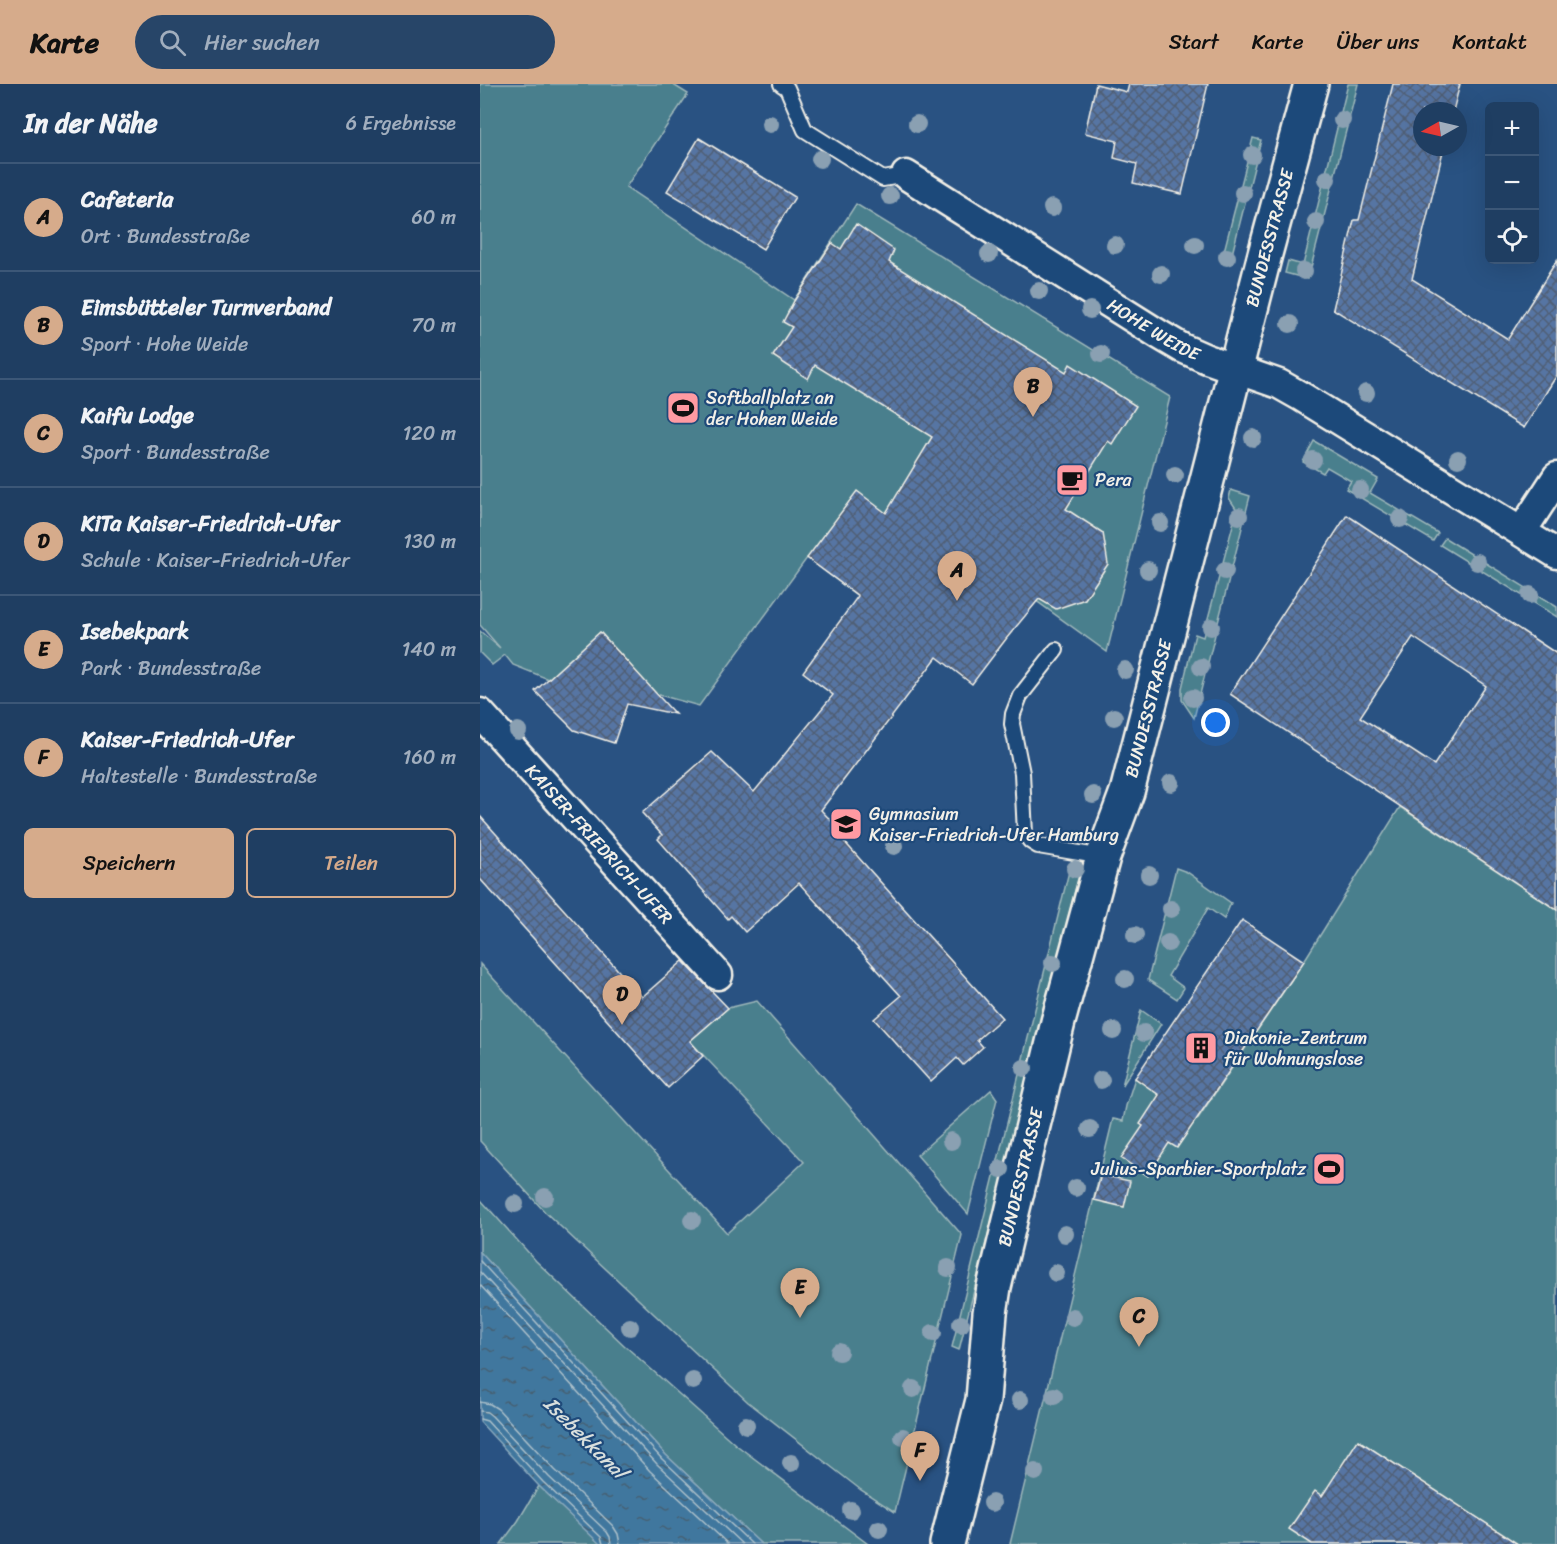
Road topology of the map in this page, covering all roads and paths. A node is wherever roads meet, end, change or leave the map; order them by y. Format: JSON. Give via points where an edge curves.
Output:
{"nodes":[{"id":1,"x":781,"y":84,"type":"edge"},
{"id":2,"x":1311,"y":84,"type":"edge"},
{"id":3,"x":906,"y":175,"type":"joint"},
{"id":4,"x":1235,"y":369,"type":"junction"},
{"id":5,"x":1557,"y":477,"type":"edge"},
{"id":6,"x":1522,"y":531,"type":"junction"},
{"id":7,"x":1557,"y":554,"type":"edge"},
{"id":8,"x":1056,"y":650,"type":"dead end"},
{"id":9,"x":480,"y":713,"type":"edge"},
{"id":10,"x":1103,"y":857,"type":"junction"},
{"id":11,"x":718,"y":975,"type":"dead end"},
{"id":12,"x":947,"y":1544,"type":"edge"}],
"edges":[{"from":1,"to":3,"type":"lane","name":"HOHE WEIDE","via":[[787,88],[805,130],[883,179]]},
{"from":2,"to":4,"type":"street","name":"BUNDESSTRASSE"},
{"from":3,"to":4,"type":"street","name":"HOHE WEIDE","via":[[1182,348]]},
{"from":4,"to":6,"type":"street","name":"HOHE WEIDE","via":[[1279,384]]},
{"from":4,"to":10,"type":"street","name":"BUNDESSTRASSE","via":[[1127,792]]},
{"from":5,"to":6,"type":"street"},
{"from":6,"to":7,"type":"street","name":"HOHE WEIDE"},
{"from":8,"to":10,"type":"lane","via":[[1020,696],[1013,714],[1024,792],[1025,834],[1038,846]]},
{"from":9,"to":11,"type":"street","name":"KAISER-FRIEDRICH-UFER"},
{"from":10,"to":12,"type":"street","name":"BUNDESSTRASSE","via":[[993,1287],[983,1400]]}]}
